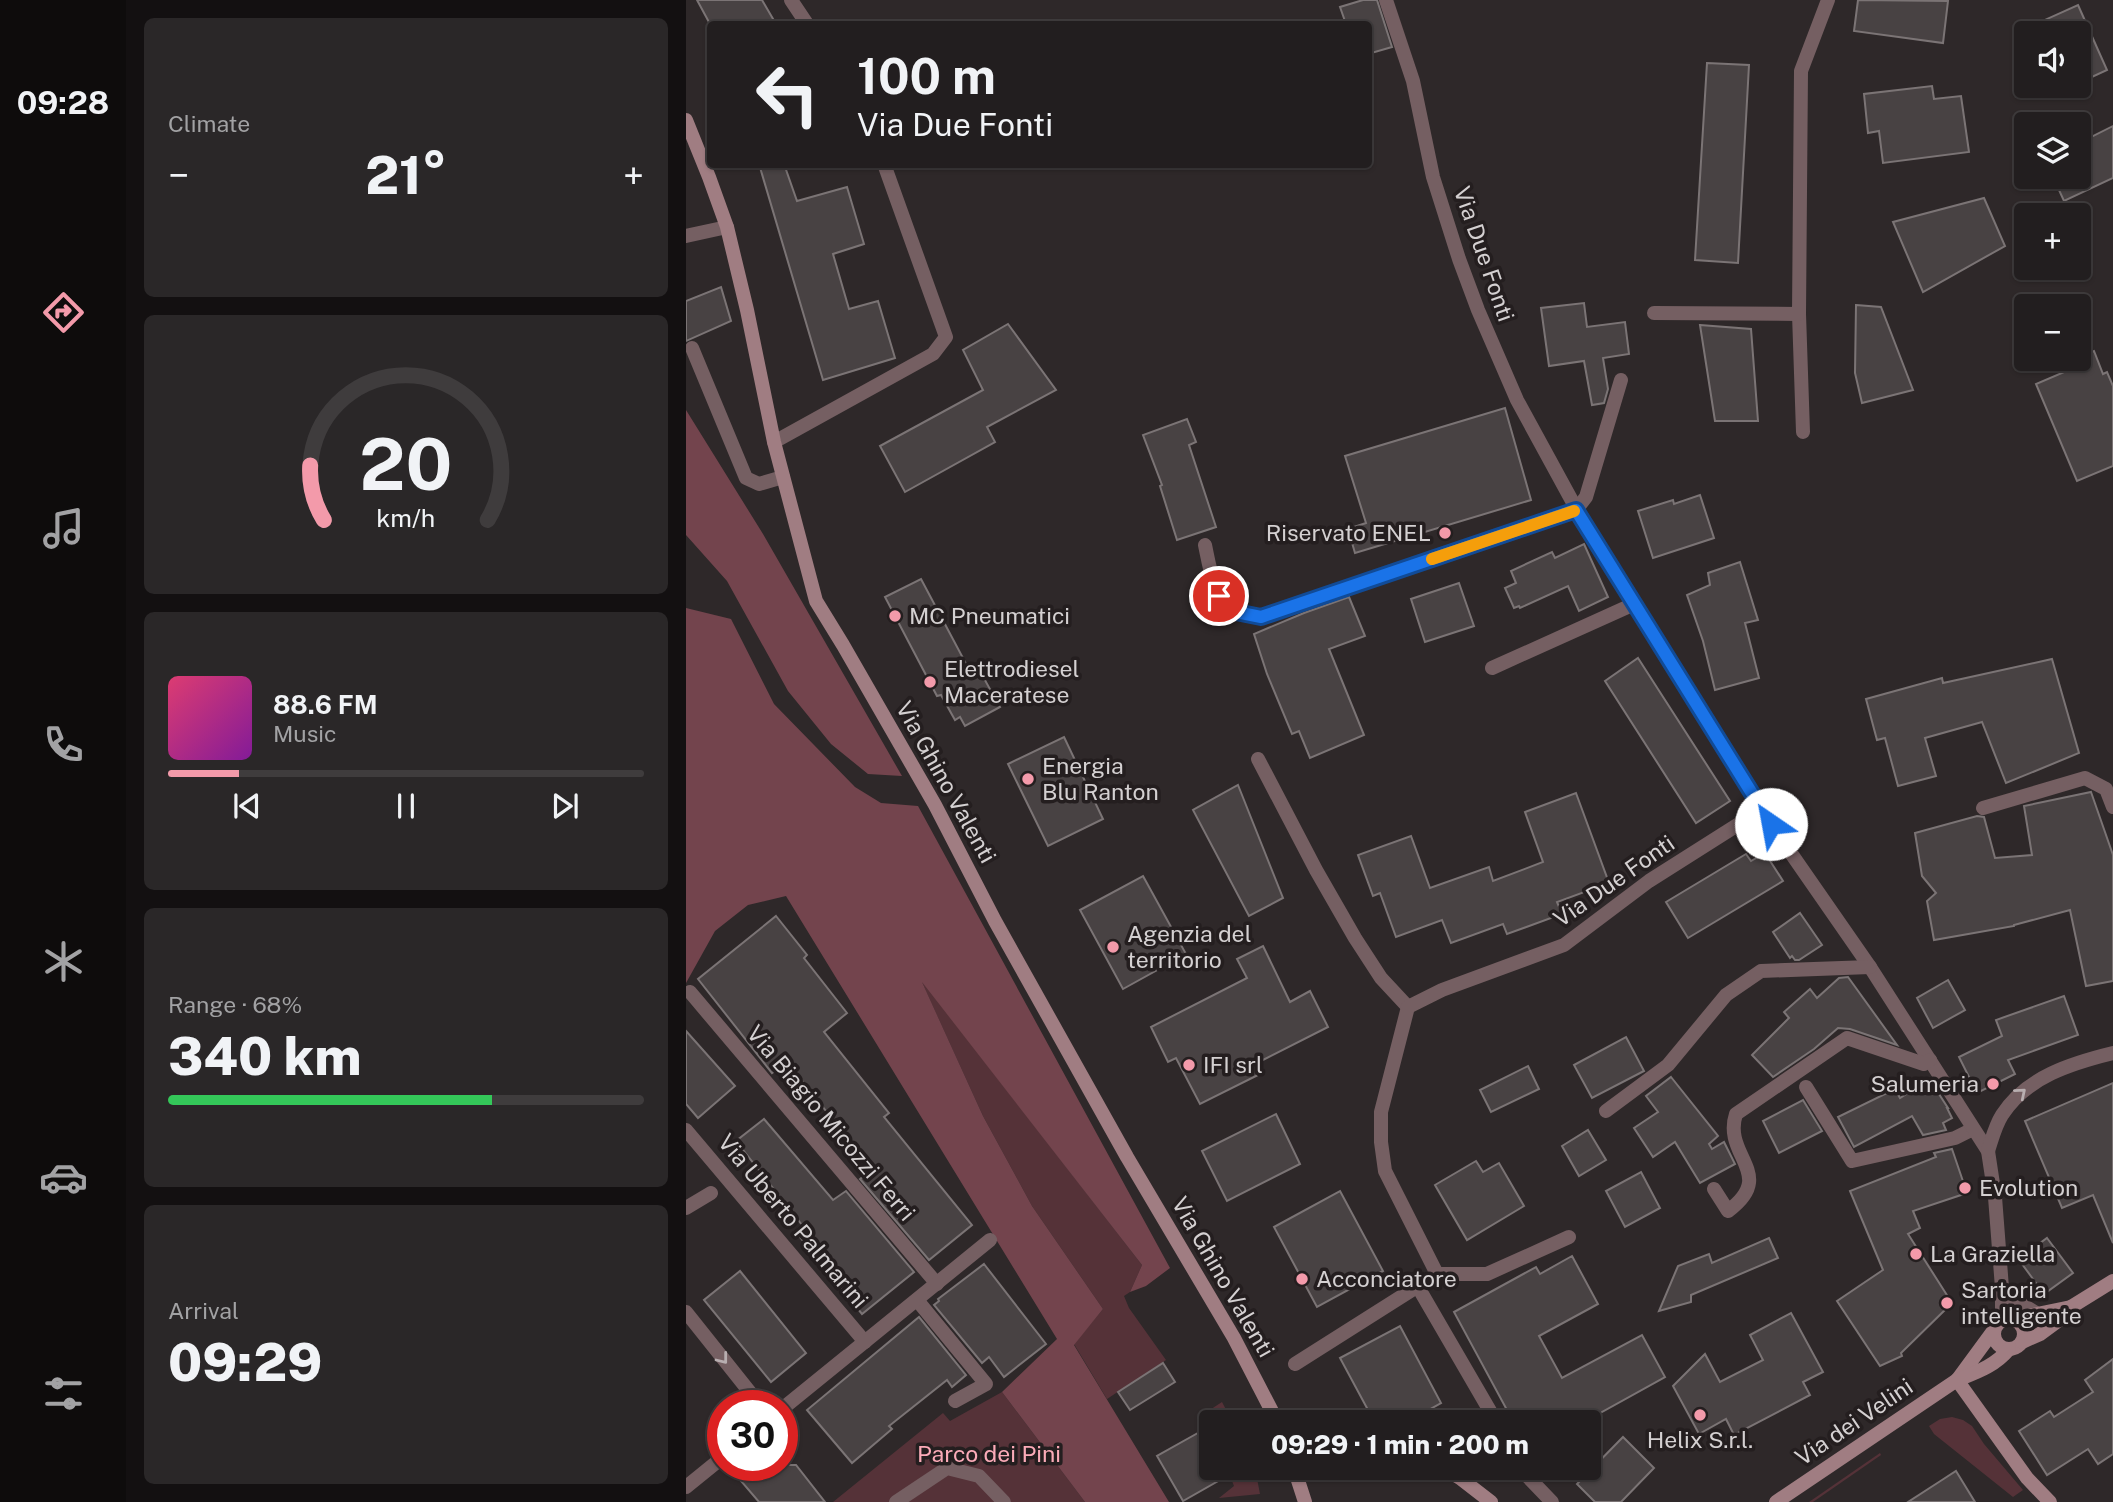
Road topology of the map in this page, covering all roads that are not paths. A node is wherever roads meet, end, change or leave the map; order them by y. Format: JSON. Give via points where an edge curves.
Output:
{"nodes":[{"id":1,"x":791,"y":0,"type":"edge"},
{"id":2,"x":1386,"y":0,"type":"edge"},
{"id":3,"x":1828,"y":0,"type":"edge"},
{"id":4,"x":805,"y":21,"type":"edge"},
{"id":5,"x":686,"y":120,"type":"edge"},
{"id":6,"x":885,"y":168,"type":"edge"},
{"id":7,"x":727,"y":227,"type":"junction"},
{"id":8,"x":686,"y":236,"type":"edge"},
{"id":9,"x":1654,"y":313,"type":"dead end"},
{"id":10,"x":1799,"y":314,"type":"junction"},
{"id":11,"x":692,"y":348,"type":"dead end"},
{"id":12,"x":1621,"y":380,"type":"dead end"},
{"id":13,"x":1803,"y":432,"type":"dead end"},
{"id":14,"x":774,"y":442,"type":"junction"},
{"id":15,"x":783,"y":477,"type":"junction"},
{"id":16,"x":1576,"y":510,"type":"junction"},
{"id":17,"x":1205,"y":545,"type":"dead end"},
{"id":18,"x":1634,"y":604,"type":"junction"},
{"id":19,"x":1492,"y":668,"type":"dead end"},
{"id":20,"x":1258,"y":759,"type":"dead end"},
{"id":21,"x":2113,"y":807,"type":"edge"},
{"id":22,"x":1983,"y":808,"type":"dead end"},
{"id":23,"x":1761,"y":810,"type":"junction"},
{"id":24,"x":1870,"y":967,"type":"junction"},
{"id":25,"x":690,"y":992,"type":"dead end"},
{"id":26,"x":1408,"y":1007,"type":"junction"},
{"id":27,"x":2113,"y":1053,"type":"edge"},
{"id":28,"x":1930,"y":1059,"type":"junction"},
{"id":29,"x":1806,"y":1087,"type":"dead end"},
{"id":30,"x":1606,"y":1111,"type":"dead end"},
{"id":31,"x":1973,"y":1129,"type":"junction"},
{"id":32,"x":686,"y":1130,"type":"edge"},
{"id":33,"x":1988,"y":1151,"type":"junction"},
{"id":34,"x":1714,"y":1189,"type":"dead end"},
{"id":35,"x":711,"y":1193,"type":"dead end"},
{"id":36,"x":686,"y":1208,"type":"edge"},
{"id":37,"x":1569,"y":1237,"type":"dead end"},
{"id":38,"x":990,"y":1240,"type":"dead end"},
{"id":39,"x":1437,"y":1275,"type":"junction"},
{"id":40,"x":2113,"y":1281,"type":"edge"},
{"id":41,"x":937,"y":1284,"type":"junction"},
{"id":42,"x":1418,"y":1287,"type":"junction"},
{"id":43,"x":2003,"y":1288,"type":"junction"},
{"id":44,"x":917,"y":1300,"type":"junction"},
{"id":45,"x":2071,"y":1307,"type":"junction"},
{"id":46,"x":686,"y":1312,"type":"edge"},
{"id":47,"x":2036,"y":1313,"type":"junction"},
{"id":48,"x":2003,"y":1323,"type":"junction"},
{"id":49,"x":865,"y":1342,"type":"junction"},
{"id":50,"x":2016,"y":1346,"type":"junction"},
{"id":51,"x":1295,"y":1364,"type":"dead end"},
{"id":52,"x":1957,"y":1380,"type":"junction"},
{"id":53,"x":748,"y":1390,"type":"edge"},
{"id":54,"x":798,"y":1396,"type":"edge"},
{"id":55,"x":955,"y":1401,"type":"dead end"},
{"id":56,"x":1271,"y":1410,"type":"edge"},
{"id":57,"x":1489,"y":1410,"type":"edge"},
{"id":58,"x":707,"y":1470,"type":"edge"},
{"id":59,"x":1299,"y":1480,"type":"edge"},
{"id":60,"x":1464,"y":1480,"type":"edge"},
{"id":61,"x":1531,"y":1480,"type":"edge"},
{"id":62,"x":686,"y":1487,"type":"edge"},
{"id":63,"x":896,"y":1502,"type":"edge"},
{"id":64,"x":1004,"y":1502,"type":"edge"},
{"id":65,"x":1306,"y":1502,"type":"edge"},
{"id":66,"x":1491,"y":1502,"type":"edge"},
{"id":67,"x":1552,"y":1502,"type":"edge"},
{"id":68,"x":1776,"y":1502,"type":"edge"},
{"id":69,"x":2050,"y":1502,"type":"edge"}],
"edges":[{"from":1,"to":4,"type":"street"},
{"from":2,"to":16,"type":"street","name":"Via Due Fonti","via":[[1413,81],[1433,177],[1474,300],[1517,400]]},
{"from":3,"to":10,"type":"street","via":[[1801,71]]},
{"from":5,"to":7,"type":"main road","name":"Via Ghino Valenti"},
{"from":6,"to":14,"type":"street","via":[[946,337],[933,354]]},
{"from":7,"to":8,"type":"street"},
{"from":7,"to":14,"type":"main road","name":"Via Ghino Valenti"},
{"from":9,"to":10,"type":"street"},
{"from":10,"to":13,"type":"street"},
{"from":11,"to":15,"type":"street","via":[[746,478],[759,484]]},
{"from":12,"to":16,"type":"street","via":[[1586,497]]},
{"from":14,"to":15,"type":"main road","name":"Via Ghino Valenti"},
{"from":15,"to":56,"type":"main road","name":"Via Ghino Valenti","via":[[816,601],[935,805],[995,921]]},
{"from":16,"to":17,"type":"street","via":[[1261,617],[1231,611],[1219,596]]},
{"from":16,"to":18,"type":"street","name":"Via Due Fonti"},
{"from":18,"to":19,"type":"street"},
{"from":18,"to":23,"type":"street","name":"Via Due Fonti"},
{"from":20,"to":26,"type":"street","via":[[1355,937],[1381,978]]},
{"from":21,"to":22,"type":"street","via":[[2106,789],[2085,778]]},
{"from":23,"to":24,"type":"street","name":"Via Due Fonti"},
{"from":23,"to":26,"type":"street","name":"Via Due Fonti","via":[[1649,881],[1564,945]]},
{"from":24,"to":28,"type":"street","name":"Via Due Fonti"},
{"from":24,"to":30,"type":"street","via":[[1761,971],[1726,995],[1668,1065]]},
{"from":25,"to":41,"type":"street","name":"Via Biagio Micozzi Ferri"},
{"from":26,"to":39,"type":"street","via":[[1381,1112],[1381,1142],[1385,1171]]},
{"from":33,"to":27,"type":"street","one_way":true,"via":[[2000,1118],[2014,1097],[2077,1062]]},
{"from":28,"to":31,"type":"street","name":"Via Due Fonti"},
{"from":28,"to":34,"type":"street","via":[[1924,1064],[1847,1038],[1736,1114],[1734,1137],[1749,1189],[1728,1211]]},
{"from":29,"to":31,"type":"street","via":[[1852,1161],[1955,1138]]},
{"from":31,"to":33,"type":"street","name":"Via Due Fonti"},
{"from":32,"to":49,"type":"street","name":"Via Uberto Palmarini"},
{"from":33,"to":43,"type":"street","name":"Via Due Fonti"},
{"from":35,"to":36,"type":"street"},
{"from":37,"to":39,"type":"street","via":[[1487,1274]]},
{"from":38,"to":41,"type":"street"},
{"from":39,"to":42,"type":"street"},
{"from":40,"to":45,"type":"main road","name":"Via dei Velini"},
{"from":41,"to":44,"type":"street"},
{"from":42,"to":51,"type":"street"},
{"from":42,"to":57,"type":"street"},
{"from":43,"to":47,"type":"street"},
{"from":43,"to":48,"type":"street","name":"Via Due Fonti"},
{"from":44,"to":49,"type":"street"},
{"from":44,"to":55,"type":"street","via":[[986,1384]]},
{"from":45,"to":47,"type":"main road","name":"Via dei Velini"},
{"from":45,"to":50,"type":"main road","name":"Via dei Velini","via":[[2040,1334]]},
{"from":46,"to":53,"type":"street","one_way":true},
{"from":47,"to":48,"type":"main road","name":"Via dei Velini"},
{"from":48,"to":50,"type":"main road","via":[[1997,1343]]},
{"from":48,"to":50,"type":"main road","via":[[2018,1321],[2024,1328]]},
{"from":48,"to":52,"type":"main road","name":"Via dei Velini"},
{"from":49,"to":54,"type":"street"},
{"from":50,"to":52,"type":"main road","name":"Via dei Velini","via":[[1984,1369]]},
{"from":52,"to":68,"type":"main road","name":"Via dei Velini"},
{"from":52,"to":69,"type":"main road","via":[[2027,1478]]},
{"from":58,"to":62,"type":"street"},
{"from":59,"to":65,"type":"main road"},
{"from":60,"to":66,"type":"main road"},
{"from":61,"to":67,"type":"street"},
{"from":63,"to":64,"type":"street","via":[[947,1468],[979,1476]]}]}
